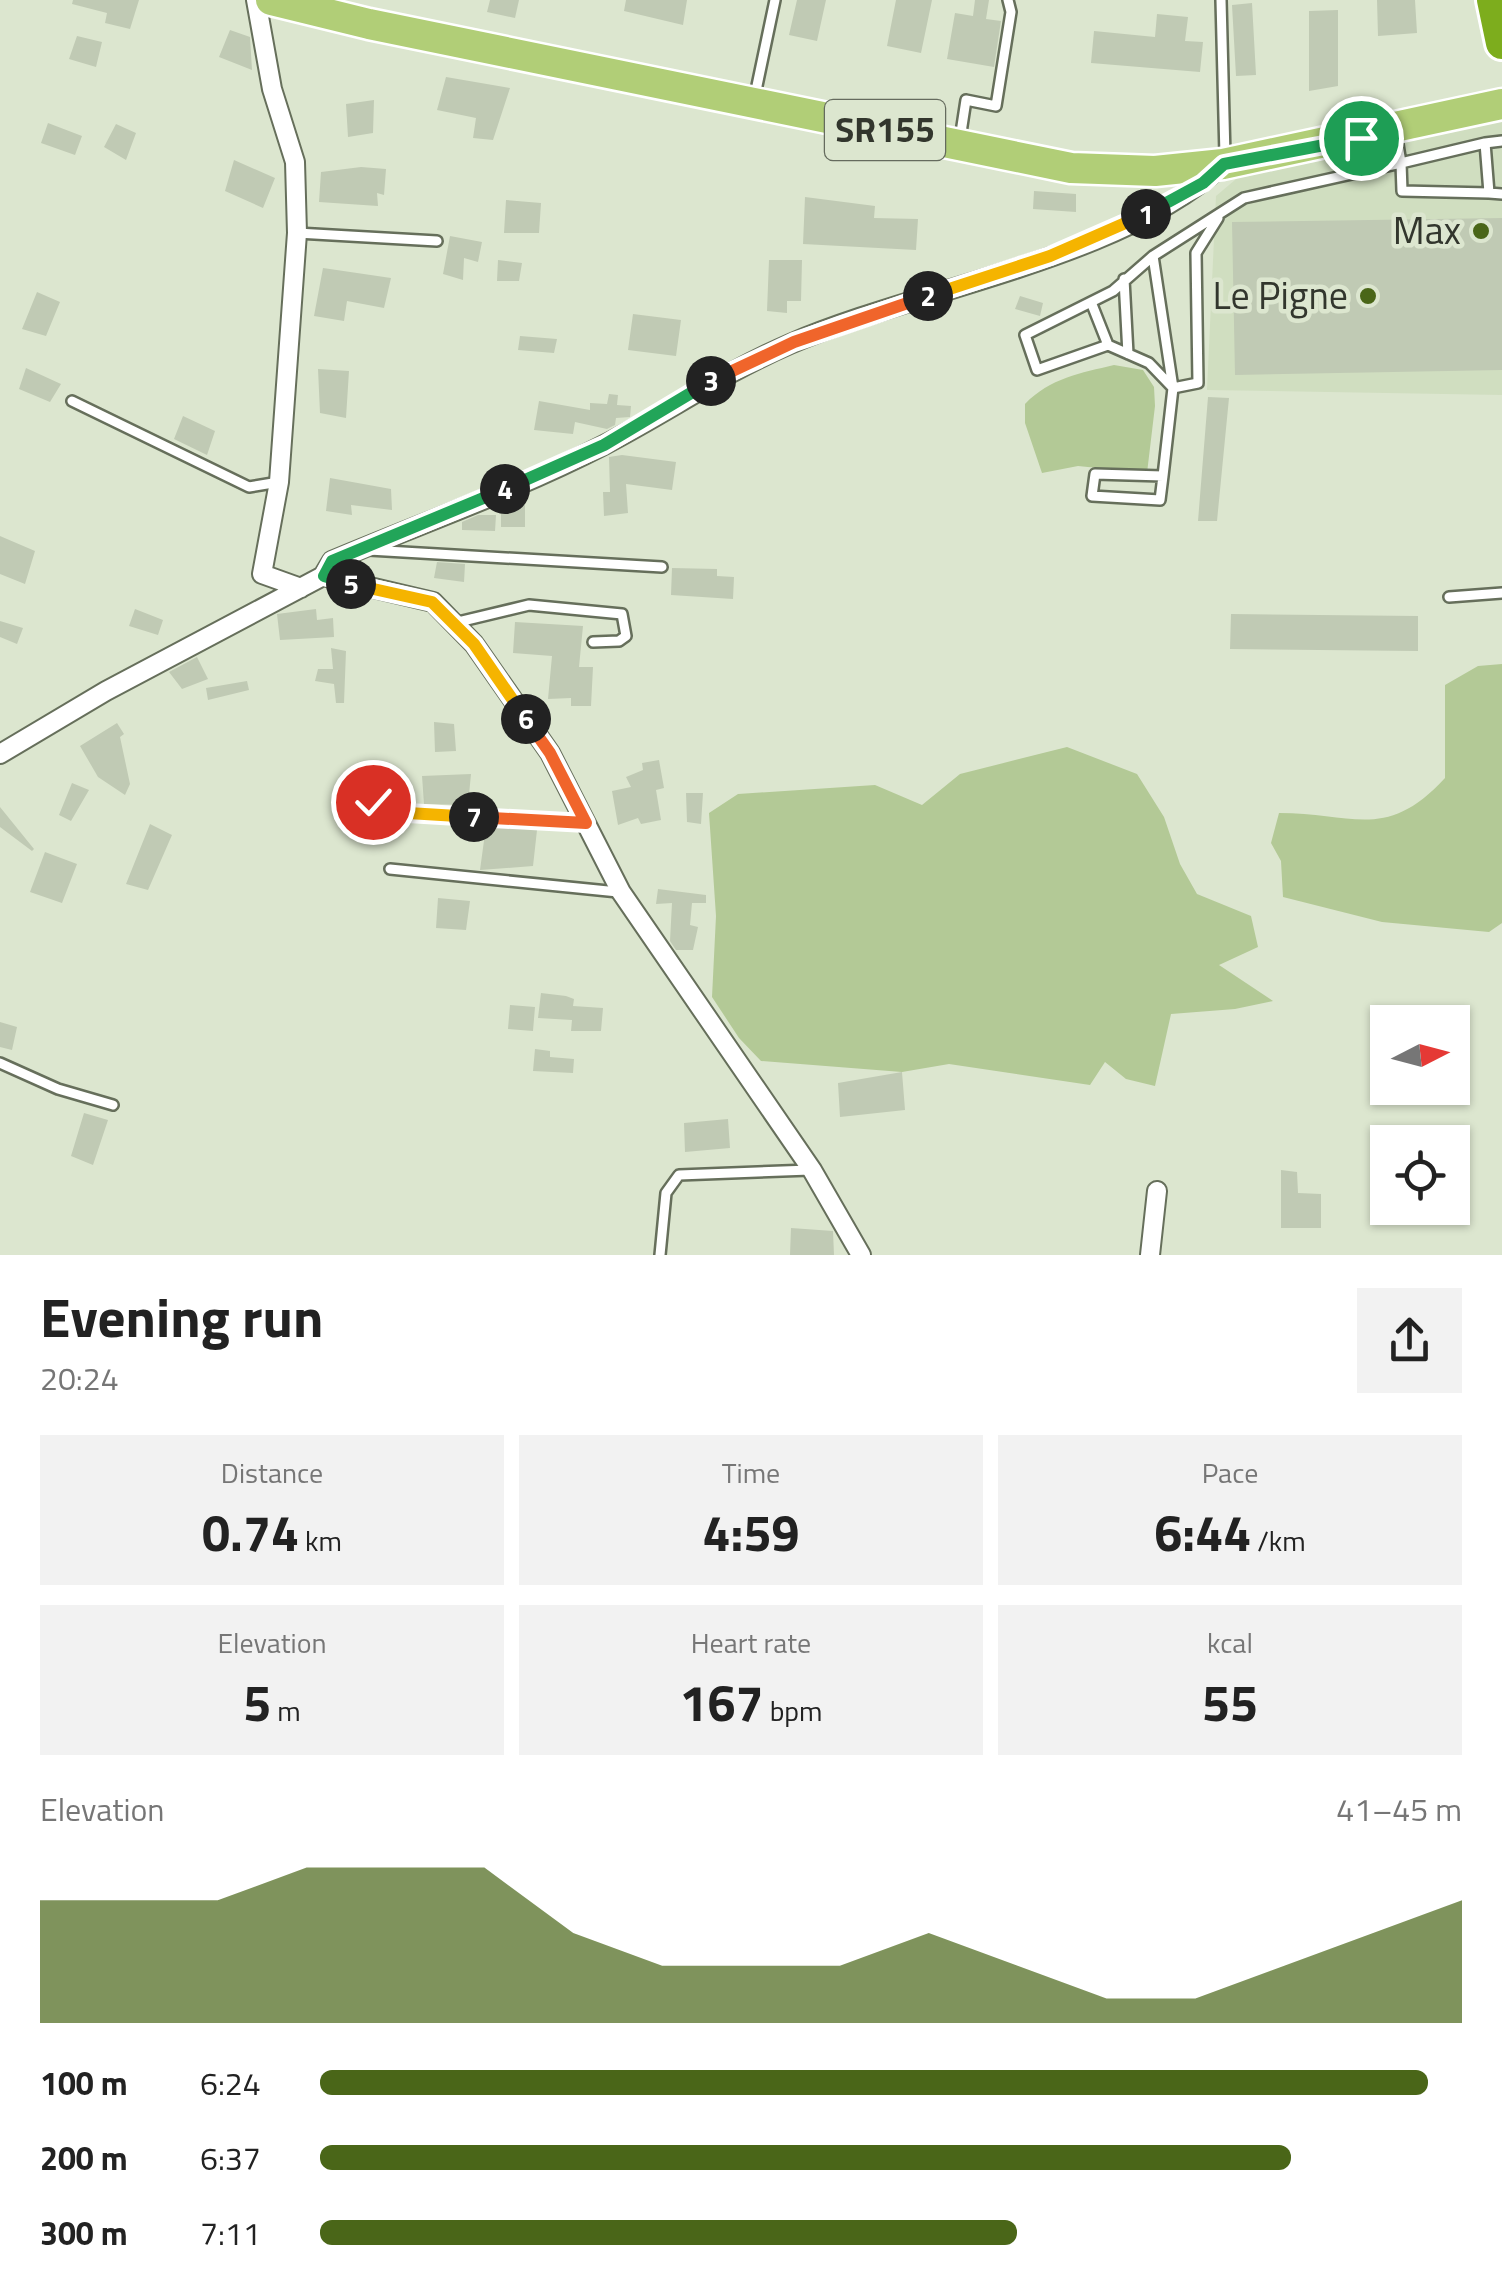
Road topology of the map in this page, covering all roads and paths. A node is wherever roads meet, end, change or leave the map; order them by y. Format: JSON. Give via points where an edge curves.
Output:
{"nodes":[{"id":1,"x":256,"y":0,"type":"edge"},
{"id":2,"x":271,"y":0,"type":"edge"},
{"id":3,"x":775,"y":0,"type":"edge"},
{"id":4,"x":1008,"y":0,"type":"edge"},
{"id":5,"x":1221,"y":0,"type":"edge"},
{"id":6,"x":1493,"y":0,"type":"edge"},
{"id":7,"x":1502,"y":43,"type":"edge"},
{"id":8,"x":754,"y":103,"type":"junction"},
{"id":9,"x":1502,"y":104,"type":"edge"},
{"id":10,"x":1395,"y":130,"type":"junction"},
{"id":11,"x":1502,"y":140,"type":"edge"},
{"id":12,"x":1484,"y":143,"type":"junction"},
{"id":13,"x":959,"y":145,"type":"junction"},
{"id":14,"x":1400,"y":163,"type":"junction"},
{"id":15,"x":1224,"y":164,"type":"junction"},
{"id":16,"x":1489,"y":194,"type":"junction"},
{"id":17,"x":1502,"y":194,"type":"edge"},
{"id":18,"x":1223,"y":212,"type":"junction"},
{"id":19,"x":296,"y":234,"type":"junction"},
{"id":20,"x":437,"y":241,"type":"dead end"},
{"id":21,"x":1154,"y":256,"type":"junction"},
{"id":22,"x":1124,"y":279,"type":"junction"},
{"id":23,"x":1091,"y":302,"type":"junction"},
{"id":24,"x":1108,"y":344,"type":"junction"},
{"id":25,"x":1128,"y":354,"type":"junction"},
{"id":26,"x":1172,"y":388,"type":"junction"},
{"id":27,"x":72,"y":401,"type":"dead end"},
{"id":28,"x":1163,"y":476,"type":"junction"},
{"id":29,"x":280,"y":482,"type":"junction"},
{"id":30,"x":362,"y":548,"type":"junction"},
{"id":31,"x":662,"y":567,"type":"dead end"},
{"id":32,"x":324,"y":576,"type":"junction"},
{"id":33,"x":301,"y":588,"type":"junction"},
{"id":34,"x":1502,"y":593,"type":"edge"},
{"id":35,"x":1449,"y":597,"type":"dead end"},
{"id":36,"x":454,"y":623,"type":"junction"},
{"id":37,"x":593,"y":642,"type":"dead end"},
{"id":38,"x":0,"y":754,"type":"edge"},
{"id":39,"x":373,"y":802,"type":"dead end"},
{"id":40,"x":586,"y":823,"type":"junction"},
{"id":41,"x":390,"y":870,"type":"dead end"},
{"id":42,"x":621,"y":892,"type":"junction"},
{"id":43,"x":0,"y":1063,"type":"edge"},
{"id":44,"x":113,"y":1105,"type":"dead end"},
{"id":45,"x":812,"y":1170,"type":"junction"},
{"id":46,"x":1157,"y":1192,"type":"dead end"},
{"id":47,"x":660,"y":1255,"type":"edge"},
{"id":48,"x":860,"y":1255,"type":"edge"},
{"id":49,"x":1150,"y":1255,"type":"edge"}],
"edges":[{"from":1,"to":19,"type":"street","via":[[294,162]]},
{"from":2,"to":8,"type":"main road","number":"SR155"},
{"from":3,"to":8,"type":"lane"},
{"from":4,"to":13,"type":"lane","via":[[996,106],[966,100]]},
{"from":5,"to":15,"type":"lane"},
{"from":6,"to":7,"type":"highway"},
{"from":8,"to":13,"type":"main road","number":"SR155"},
{"from":9,"to":10,"type":"main road","number":"SR155"},
{"from":10,"to":14,"type":"lane"},
{"from":10,"to":15,"type":"main road","number":"SR155"},
{"from":11,"to":12,"type":"lane"},
{"from":12,"to":14,"type":"lane"},
{"from":12,"to":16,"type":"lane"},
{"from":13,"to":15,"type":"main road","number":"SR155","via":[[1070,168],[1156,171]]},
{"from":14,"to":16,"type":"lane","via":[[1402,191]]},
{"from":14,"to":18,"type":"lane","via":[[1244,198]]},
{"from":15,"to":30,"type":"street","via":[[1182,195],[1097,236],[794,342],[706,383],[604,445]]},
{"from":16,"to":17,"type":"lane"},
{"from":18,"to":21,"type":"lane"},
{"from":18,"to":26,"type":"lane","via":[[1196,253],[1198,384]]},
{"from":19,"to":20,"type":"lane"},
{"from":19,"to":29,"type":"street"},
{"from":21,"to":22,"type":"lane"},
{"from":21,"to":26,"type":"lane"},
{"from":22,"to":23,"type":"lane"},
{"from":22,"to":25,"type":"lane"},
{"from":23,"to":24,"type":"lane"},
{"from":23,"to":24,"type":"lane","via":[[1025,335],[1037,370]]},
{"from":24,"to":25,"type":"lane"},
{"from":25,"to":26,"type":"lane","via":[[1149,363]]},
{"from":26,"to":28,"type":"lane"},
{"from":27,"to":29,"type":"lane","via":[[249,487]]},
{"from":28,"to":28,"type":"lane","via":[[1094,474],[1092,496],[1160,500]]},
{"from":29,"to":33,"type":"street","via":[[262,574]]},
{"from":30,"to":31,"type":"lane"},
{"from":30,"to":32,"type":"street","via":[[332,561]]},
{"from":32,"to":33,"type":"street"},
{"from":32,"to":36,"type":"street","via":[[432,602]]},
{"from":33,"to":38,"type":"street"},
{"from":34,"to":35,"type":"lane"},
{"from":36,"to":37,"type":"lane","via":[[529,604],[622,614],[626,636]]},
{"from":36,"to":40,"type":"street","via":[[550,753]]},
{"from":39,"to":40,"type":"lane","via":[[408,813]]},
{"from":40,"to":42,"type":"street"},
{"from":41,"to":42,"type":"lane"},
{"from":42,"to":45,"type":"street"},
{"from":43,"to":44,"type":"lane"},
{"from":45,"to":47,"type":"lane","via":[[680,1176],[666,1193]]},
{"from":45,"to":48,"type":"street"},
{"from":46,"to":49,"type":"street"}]}
